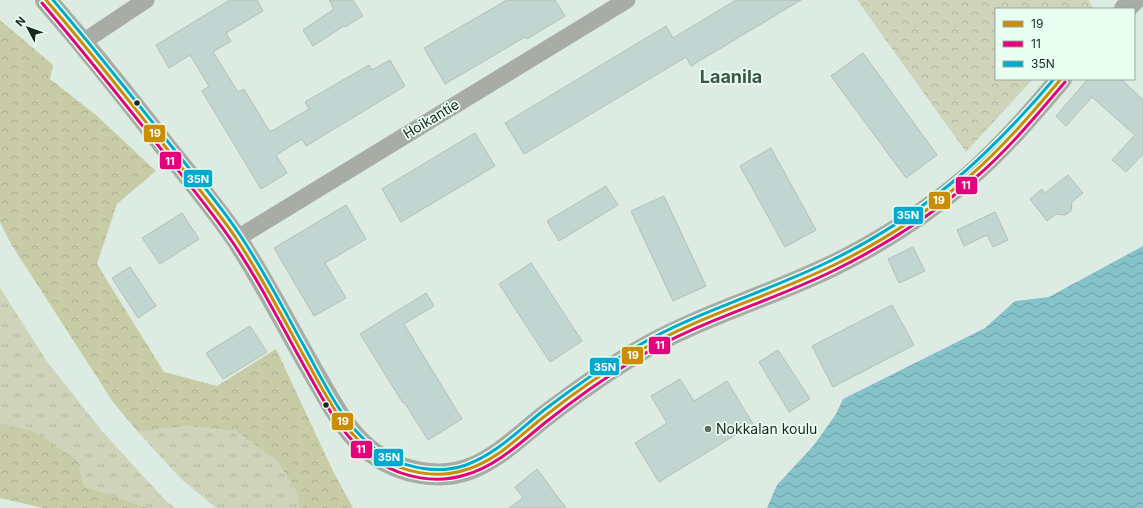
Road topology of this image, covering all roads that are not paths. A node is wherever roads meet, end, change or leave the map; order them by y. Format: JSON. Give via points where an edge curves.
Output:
{"nodes":[{"id":1,"x":46,"y":0,"type":"edge"},
{"id":2,"x":146,"y":0,"type":"edge"},
{"id":3,"x":627,"y":0,"type":"edge"},
{"id":4,"x":1134,"y":0,"type":"edge"},
{"id":5,"x":1126,"y":8,"type":"edge"},
{"id":6,"x":83,"y":42,"type":"junction"},
{"id":7,"x":1061,"y":80,"type":"edge"},
{"id":8,"x":236,"y":239,"type":"junction"}],
"edges":[{"from":1,"to":6,"type":"street"},
{"from":2,"to":6,"type":"street"},
{"from":3,"to":8,"type":"street","name":"Hoikantie"},
{"from":4,"to":5,"type":"street"},
{"from":6,"to":8,"type":"street"},
{"from":7,"to":8,"type":"street","via":[[971,175],[921,213],[834,265],[697,322],[648,347],[603,374],[497,454],[472,468],[453,473],[417,472],[390,463],[375,455],[348,430]]}]}
